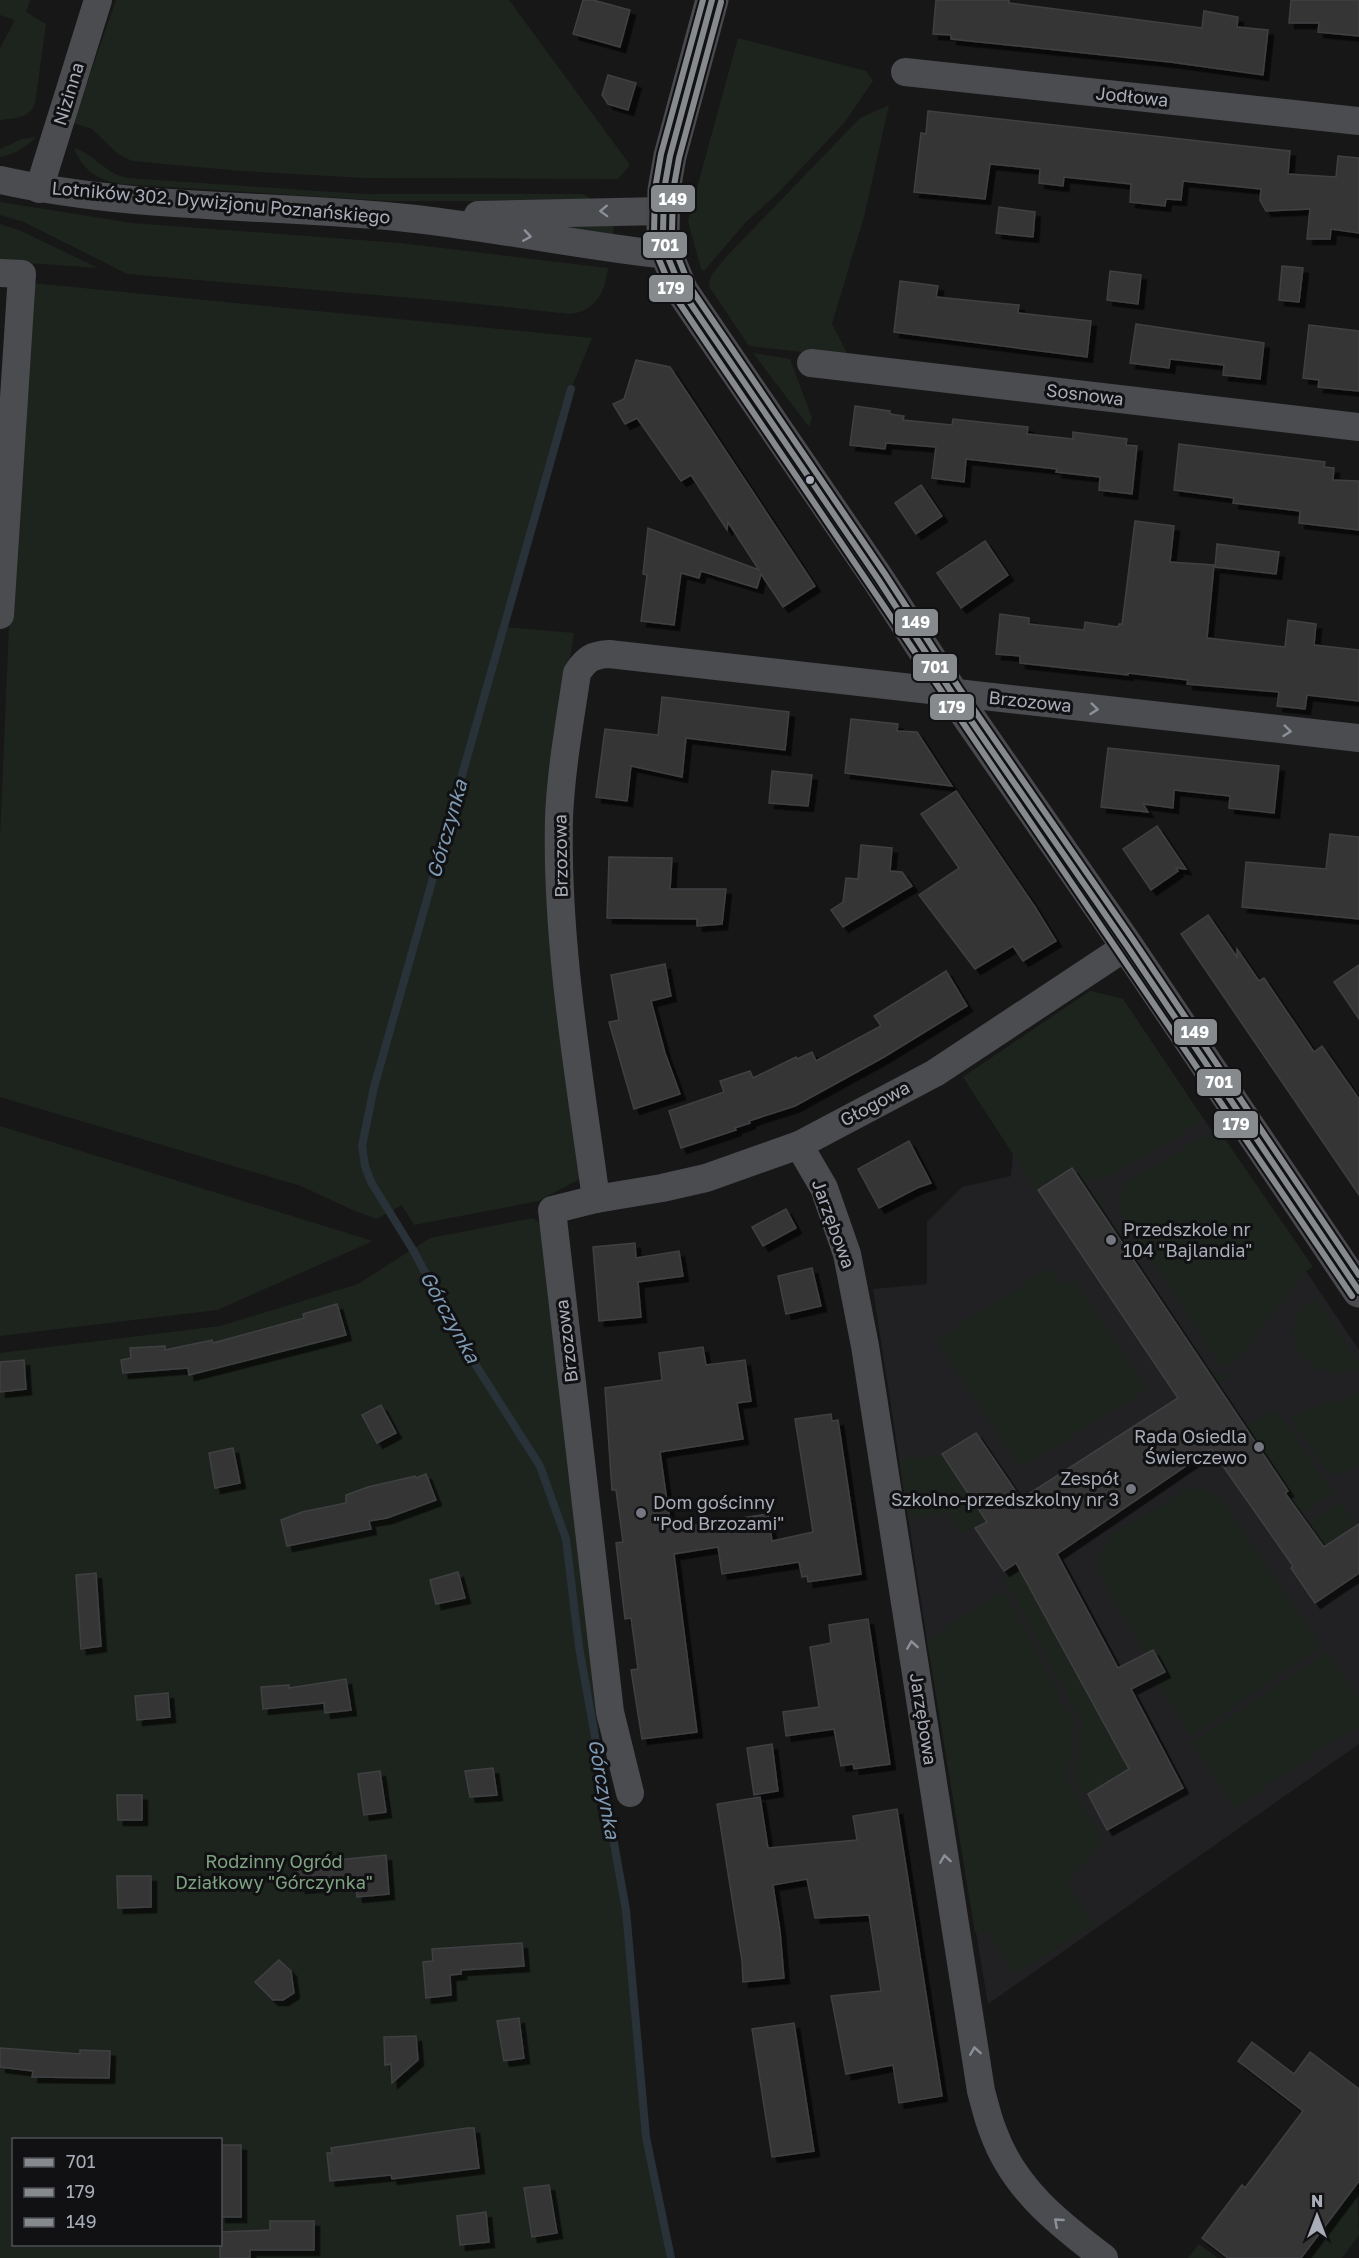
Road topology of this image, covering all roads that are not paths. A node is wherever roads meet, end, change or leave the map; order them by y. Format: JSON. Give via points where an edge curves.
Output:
{"nodes":[{"id":1,"x":98,"y":0,"type":"edge"},
{"id":2,"x":712,"y":0,"type":"edge"},
{"id":3,"x":905,"y":72,"type":"dead end"},
{"id":4,"x":1359,"y":121,"type":"edge"},
{"id":5,"x":0,"y":180,"type":"edge"},
{"id":6,"x":39,"y":189,"type":"junction"},
{"id":7,"x":663,"y":211,"type":"junction"},
{"id":8,"x":407,"y":218,"type":"junction"},
{"id":9,"x":667,"y":255,"type":"junction"},
{"id":10,"x":11,"y":273,"type":"edge"},
{"id":11,"x":811,"y":363,"type":"dead end"},
{"id":12,"x":1359,"y":427,"type":"edge"},
{"id":13,"x":2,"y":537,"type":"edge"},
{"id":14,"x":0,"y":615,"type":"edge"},
{"id":15,"x":952,"y":693,"type":"junction"},
{"id":16,"x":1359,"y":738,"type":"edge"},
{"id":17,"x":1127,"y":946,"type":"junction"},
{"id":18,"x":799,"y":1145,"type":"junction"},
{"id":19,"x":596,"y":1199,"type":"junction"},
{"id":20,"x":1359,"y":1291,"type":"edge"},
{"id":21,"x":630,"y":1793,"type":"dead end"},
{"id":22,"x":1104,"y":2258,"type":"edge"}],
"edges":[{"from":1,"to":6,"type":"street","name":"Nizinna"},
{"from":2,"to":7,"type":"street","via":[[670,156]]},
{"from":3,"to":4,"type":"street","name":"Jodłowa"},
{"from":5,"to":6,"type":"street","name":"Lotników 302. Dywizjonu Poznańskiego"},
{"from":6,"to":8,"type":"street","name":"Lotników 302. Dywizjonu Poznańskiego","via":[[140,200]]},
{"from":7,"to":8,"type":"street","name":"Lotników 302. Dywizjonu Poznańskiego","one_way":true},
{"from":7,"to":9,"type":"street"},
{"from":8,"to":9,"type":"street","name":"Lotników 302. Dywizjonu Poznańskiego","one_way":true},
{"from":9,"to":15,"type":"street","via":[[682,291]]},
{"from":10,"to":13,"type":"street"},
{"from":11,"to":12,"type":"street","name":"Sosnowa"},
{"from":13,"to":14,"type":"street"},
{"from":15,"to":16,"type":"street","name":"Brzozowa","one_way":true},
{"from":15,"to":17,"type":"street"},
{"from":15,"to":19,"type":"street","name":"Brzozowa","via":[[609,654],[585,660],[577,673],[562,776],[559,858],[566,974]]},
{"from":17,"to":18,"type":"street","name":"Głogowa","via":[[935,1073]]},
{"from":17,"to":20,"type":"street"},
{"from":18,"to":19,"type":"street","name":"Głogowa","via":[[706,1178]]},
{"from":22,"to":18,"type":"street","name":"Jarzębowa","one_way":true,"via":[[1039,2205],[1021,2182],[993,2132],[981,2091],[865,1346],[847,1254],[824,1188]]},
{"from":19,"to":21,"type":"street","name":"Brzozowa","via":[[552,1210],[610,1712]]}]}
